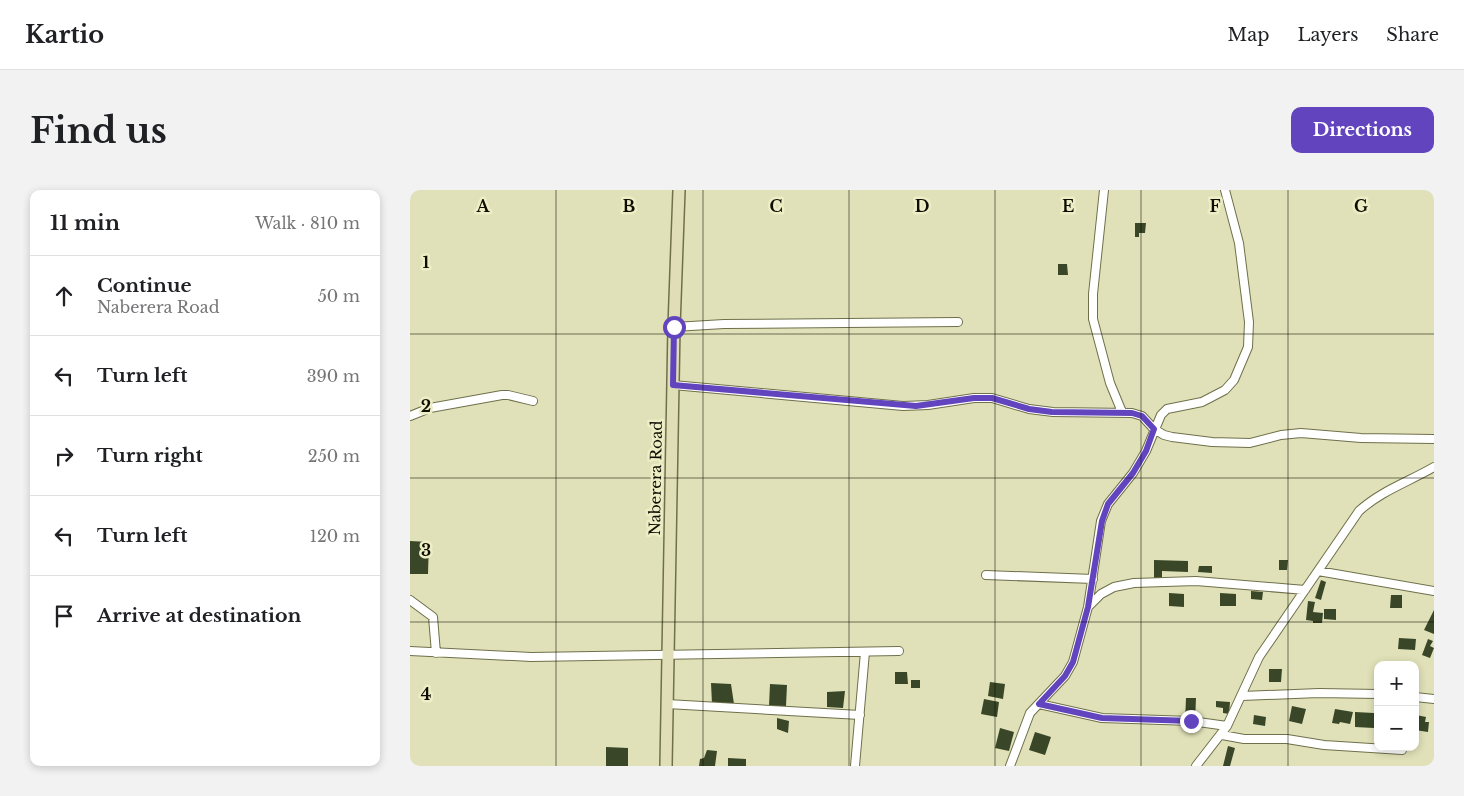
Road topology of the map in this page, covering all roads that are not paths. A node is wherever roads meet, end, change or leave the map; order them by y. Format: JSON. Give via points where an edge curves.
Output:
{"nodes":[{"id":1,"x":679,"y":190,"type":"edge"},
{"id":2,"x":1104,"y":190,"type":"edge"},
{"id":3,"x":1225,"y":190,"type":"edge"},
{"id":4,"x":958,"y":322,"type":"dead end"},
{"id":5,"x":674,"y":327,"type":"junction"},
{"id":6,"x":673,"y":385,"type":"junction"},
{"id":7,"x":533,"y":400,"type":"dead end"},
{"id":8,"x":1122,"y":412,"type":"junction"},
{"id":9,"x":410,"y":416,"type":"edge"},
{"id":10,"x":1154,"y":429,"type":"junction"},
{"id":11,"x":1434,"y":439,"type":"edge"},
{"id":12,"x":1434,"y":467,"type":"edge"},
{"id":13,"x":1318,"y":572,"type":"junction"},
{"id":14,"x":986,"y":575,"type":"dead end"},
{"id":15,"x":1093,"y":578,"type":"junction"},
{"id":16,"x":1305,"y":590,"type":"junction"},
{"id":17,"x":1434,"y":592,"type":"edge"},
{"id":18,"x":410,"y":600,"type":"edge"},
{"id":19,"x":1088,"y":607,"type":"junction"},
{"id":20,"x":410,"y":651,"type":"edge"},
{"id":21,"x":865,"y":652,"type":"junction"},
{"id":22,"x":899,"y":652,"type":"dead end"},
{"id":23,"x":436,"y":653,"type":"junction"},
{"id":24,"x":669,"y":654,"type":"junction"},
{"id":25,"x":1374,"y":694,"type":"edge"},
{"id":26,"x":1242,"y":696,"type":"junction"},
{"id":27,"x":1419,"y":697,"type":"edge"},
{"id":28,"x":1434,"y":699,"type":"edge"},
{"id":29,"x":667,"y":704,"type":"junction"},
{"id":30,"x":1039,"y":704,"type":"junction"},
{"id":31,"x":860,"y":715,"type":"junction"},
{"id":32,"x":1227,"y":726,"type":"junction"},
{"id":33,"x":1222,"y":735,"type":"junction"},
{"id":34,"x":1374,"y":748,"type":"edge"},
{"id":35,"x":666,"y":766,"type":"edge"},
{"id":36,"x":855,"y":766,"type":"edge"},
{"id":37,"x":1010,"y":766,"type":"edge"},
{"id":38,"x":1196,"y":766,"type":"edge"}],
"edges":[{"from":1,"to":5,"type":"street","name":"Naberera Road"},
{"from":2,"to":8,"type":"street","via":[[1093,319],[1110,383]]},
{"from":3,"to":10,"type":"street","via":[[1239,243],[1249,322],[1248,347],[1234,380],[1225,390],[1202,402],[1167,409]]},
{"from":4,"to":5,"type":"street"},
{"from":5,"to":6,"type":"street","name":"Naberera Road"},
{"from":6,"to":8,"type":"street","via":[[902,406],[992,398],[1052,412]]},
{"from":6,"to":24,"type":"street","name":"Naberera Road"},
{"from":7,"to":9,"type":"street","via":[[508,395],[430,408]]},
{"from":8,"to":10,"type":"street","via":[[1142,416]]},
{"from":10,"to":11,"type":"street","via":[[1172,437],[1235,444],[1301,432],[1361,438]]},
{"from":10,"to":15,"type":"street","via":[[1133,473],[1108,504],[1102,521]]},
{"from":12,"to":13,"type":"street","via":[[1385,492],[1359,511]]},
{"from":13,"to":16,"type":"street"},
{"from":13,"to":17,"type":"street"},
{"from":14,"to":15,"type":"street"},
{"from":15,"to":19,"type":"street"},
{"from":16,"to":19,"type":"street","via":[[1196,581],[1134,582],[1114,586]]},
{"from":16,"to":26,"type":"street","via":[[1259,657]]},
{"from":18,"to":23,"type":"street","via":[[433,617]]},
{"from":19,"to":30,"type":"street","via":[[1073,662],[1065,676]]},
{"from":20,"to":23,"type":"street"},
{"from":21,"to":22,"type":"street"},
{"from":21,"to":24,"type":"street"},
{"from":21,"to":31,"type":"street"},
{"from":23,"to":24,"type":"street","via":[[531,657]]},
{"from":24,"to":29,"type":"street","name":"Naberera Road"},
{"from":25,"to":26,"type":"street"},
{"from":26,"to":32,"type":"street"},
{"from":27,"to":28,"type":"street"},
{"from":29,"to":31,"type":"street"},
{"from":29,"to":35,"type":"street","name":"Naberera Road"},
{"from":30,"to":32,"type":"street","via":[[1102,718],[1191,721]]},
{"from":30,"to":37,"type":"street","via":[[1024,725]]},
{"from":31,"to":36,"type":"street"},
{"from":32,"to":33,"type":"street"},
{"from":33,"to":34,"type":"street","via":[[1244,740],[1287,738],[1324,745]]},
{"from":33,"to":38,"type":"street"}]}
